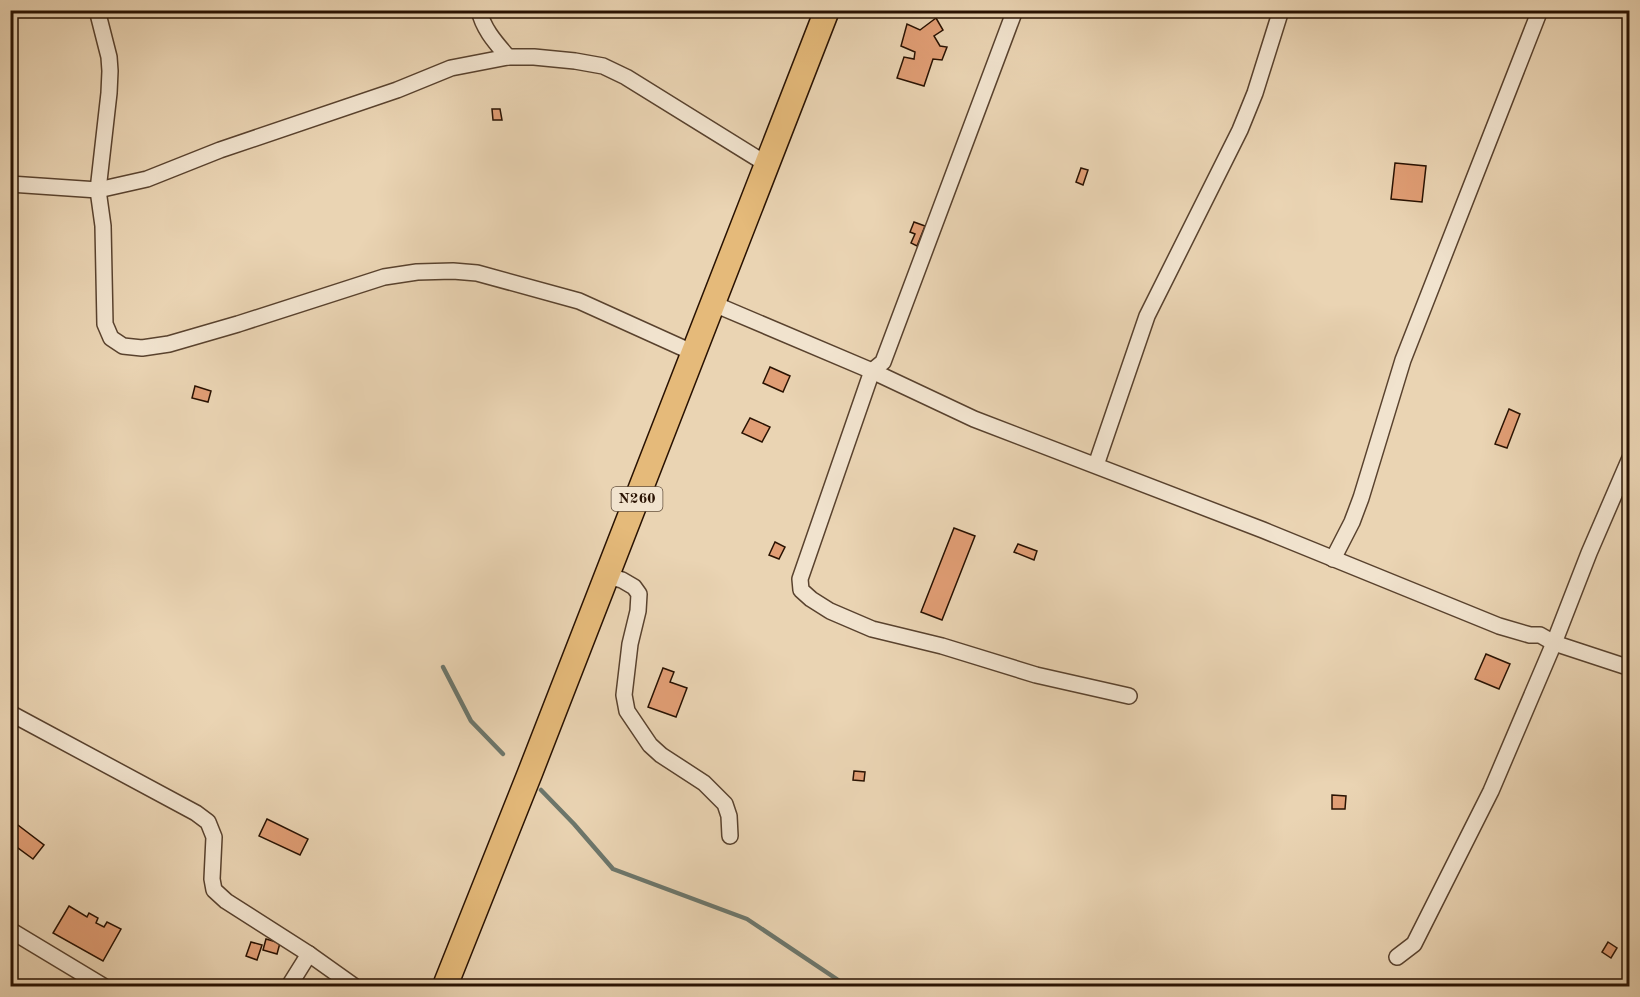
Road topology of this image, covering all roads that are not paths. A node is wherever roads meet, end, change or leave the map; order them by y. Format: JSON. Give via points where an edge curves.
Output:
{"nodes":[{"id":1,"x":97,"y":10,"type":"edge"},
{"id":2,"x":478,"y":10,"type":"edge"},
{"id":3,"x":827,"y":10,"type":"edge"},
{"id":4,"x":1015,"y":10,"type":"edge"},
{"id":5,"x":1281,"y":10,"type":"edge"},
{"id":6,"x":1540,"y":10,"type":"edge"},
{"id":7,"x":508,"y":57,"type":"junction"},
{"id":8,"x":768,"y":165,"type":"junction"},
{"id":9,"x":10,"y":184,"type":"edge"},
{"id":10,"x":98,"y":190,"type":"junction"},
{"id":11,"x":714,"y":304,"type":"junction"},
{"id":12,"x":694,"y":353,"type":"junction"},
{"id":13,"x":872,"y":371,"type":"junction"},
{"id":14,"x":1629,"y":458,"type":"edge"},
{"id":15,"x":1096,"y":465,"type":"junction"},
{"id":16,"x":1333,"y":559,"type":"junction"},
{"id":17,"x":607,"y":576,"type":"junction"},
{"id":18,"x":1554,"y":643,"type":"junction"},
{"id":19,"x":1629,"y":668,"type":"edge"},
{"id":20,"x":1129,"y":696,"type":"dead end"},
{"id":21,"x":10,"y":713,"type":"edge"},
{"id":22,"x":730,"y":836,"type":"dead end"},
{"id":23,"x":10,"y":930,"type":"edge"},
{"id":24,"x":309,"y":954,"type":"junction"},
{"id":25,"x":1398,"y":957,"type":"dead end"},
{"id":26,"x":103,"y":987,"type":"edge"},
{"id":27,"x":289,"y":987,"type":"edge"},
{"id":28,"x":354,"y":987,"type":"edge"},
{"id":29,"x":445,"y":987,"type":"edge"}],
"edges":[{"from":1,"to":10,"type":"street","via":[[110,71]]},
{"from":2,"to":7,"type":"street","via":[[488,33]]},
{"from":3,"to":8,"type":"main road","number":"N260"},
{"from":4,"to":13,"type":"street","via":[[883,362]]},
{"from":5,"to":15,"type":"street","via":[[1240,130],[1147,316]]},
{"from":6,"to":16,"type":"street","via":[[1402,360],[1361,498]]},
{"from":7,"to":8,"type":"street","via":[[603,66]]},
{"from":7,"to":10,"type":"street","via":[[451,68],[147,179]]},
{"from":8,"to":11,"type":"main road","number":"N260"},
{"from":9,"to":10,"type":"street"},
{"from":10,"to":12,"type":"street","via":[[103,226],[105,324],[111,338],[123,346],[169,344],[384,277],[453,271],[477,273],[579,302]]},
{"from":11,"to":12,"type":"main road","number":"N260"},
{"from":11,"to":13,"type":"street"},
{"from":12,"to":17,"type":"main road","number":"N260"},
{"from":13,"to":15,"type":"street","via":[[974,419]]},
{"from":13,"to":20,"type":"street","via":[[800,579],[801,590],[830,611],[872,629],[1036,675]]},
{"from":14,"to":18,"type":"street"},
{"from":15,"to":16,"type":"street"},
{"from":16,"to":18,"type":"street","via":[[1499,626],[1540,635]]},
{"from":17,"to":22,"type":"street","via":[[622,580],[639,594],[624,695],[627,711],[650,745],[704,783],[725,804]]},
{"from":17,"to":29,"type":"main road","number":"N260"},
{"from":18,"to":19,"type":"street"},
{"from":18,"to":25,"type":"street","via":[[1491,791],[1414,944]]},
{"from":21,"to":24,"type":"street","via":[[208,822],[214,837],[214,890]]},
{"from":23,"to":26,"type":"street"},
{"from":24,"to":27,"type":"street"},
{"from":24,"to":28,"type":"street"}]}
